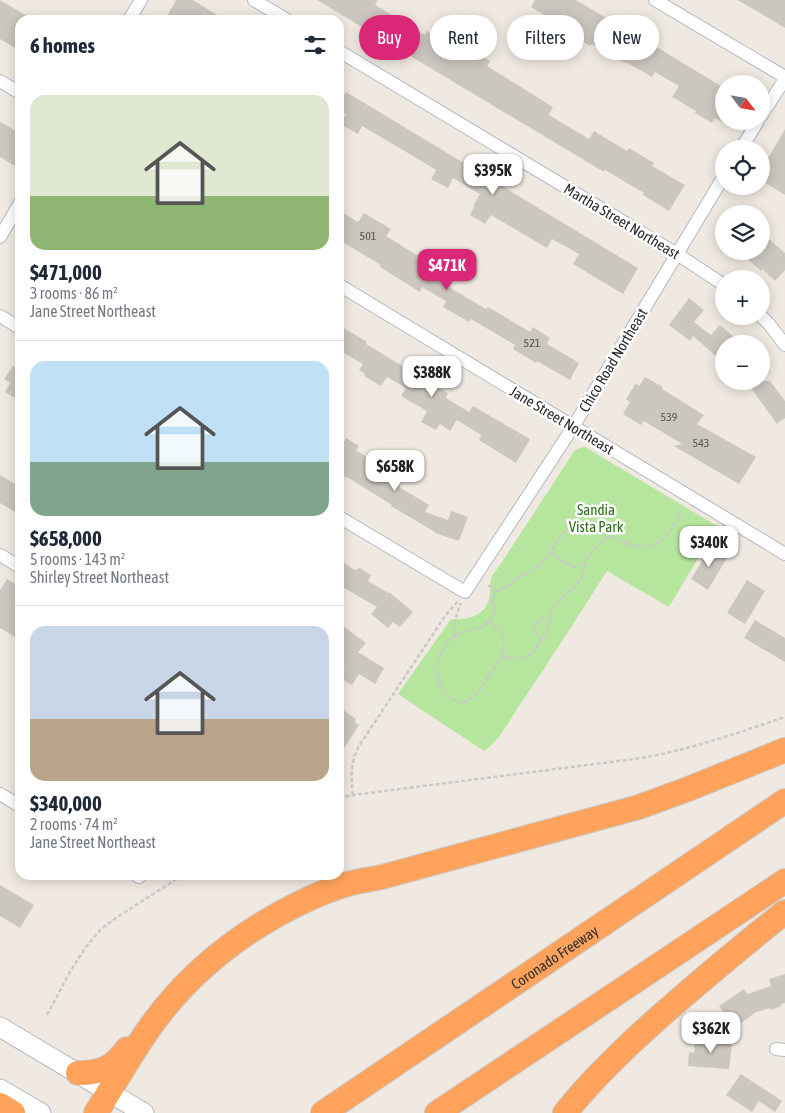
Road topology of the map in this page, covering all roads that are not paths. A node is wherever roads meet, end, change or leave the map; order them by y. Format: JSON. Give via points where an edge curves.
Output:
{"nodes":[{"id":1,"x":141,"y":0,"type":"edge"},
{"id":2,"x":254,"y":0,"type":"edge"},
{"id":3,"x":655,"y":0,"type":"edge"},
{"id":4,"x":132,"y":15,"type":"edge"},
{"id":5,"x":279,"y":15,"type":"edge"},
{"id":6,"x":344,"y":54,"type":"edge"},
{"id":7,"x":785,"y":78,"type":"edge"},
{"id":8,"x":0,"y":81,"type":"edge"},
{"id":9,"x":15,"y":90,"type":"edge"},
{"id":10,"x":770,"y":102,"type":"edge"},
{"id":11,"x":715,"y":191,"type":"edge"},
{"id":12,"x":15,"y":212,"type":"edge"},
{"id":13,"x":0,"y":237,"type":"edge"},
{"id":14,"x":677,"y":254,"type":"junction"},
{"id":15,"x":715,"y":279,"type":"edge"},
{"id":16,"x":344,"y":288,"type":"edge"},
{"id":17,"x":0,"y":316,"type":"edge"},
{"id":18,"x":15,"y":325,"type":"edge"},
{"id":19,"x":770,"y":325,"type":"edge"},
{"id":20,"x":785,"y":345,"type":"edge"},
{"id":21,"x":573,"y":427,"type":"junction"},
{"id":22,"x":344,"y":520,"type":"edge"},
{"id":23,"x":785,"y":554,"type":"edge"},
{"id":24,"x":0,"y":555,"type":"edge"},
{"id":25,"x":15,"y":564,"type":"edge"},
{"id":26,"x":785,"y":750,"type":"edge"},
{"id":27,"x":0,"y":794,"type":"edge"},
{"id":28,"x":785,"y":801,"type":"edge"},
{"id":29,"x":15,"y":803,"type":"edge"},
{"id":30,"x":785,"y":881,"type":"edge"},
{"id":31,"x":304,"y":901,"type":"junction"},
{"id":32,"x":785,"y":912,"type":"edge"},
{"id":33,"x":0,"y":1027,"type":"edge"},
{"id":34,"x":78,"y":1073,"type":"junction"},
{"id":35,"x":0,"y":1088,"type":"edge"},
{"id":36,"x":115,"y":1101,"type":"edge"},
{"id":37,"x":0,"y":1105,"type":"edge"},
{"id":38,"x":13,"y":1113,"type":"edge"},
{"id":39,"x":41,"y":1113,"type":"edge"},
{"id":40,"x":96,"y":1113,"type":"edge"},
{"id":41,"x":144,"y":1113,"type":"edge"},
{"id":42,"x":323,"y":1113,"type":"edge"},
{"id":43,"x":437,"y":1113,"type":"edge"},
{"id":44,"x":565,"y":1113,"type":"edge"}],
"edges":[{"from":1,"to":4,"type":"street"},
{"from":2,"to":5,"type":"street"},
{"from":3,"to":7,"type":"street"},
{"from":6,"to":14,"type":"street","name":"Martha Street Northeast"},
{"from":7,"to":10,"type":"street"},
{"from":8,"to":9,"type":"street"},
{"from":11,"to":14,"type":"street","name":"Chico Road Northeast"},
{"from":12,"to":13,"type":"street"},
{"from":14,"to":15,"type":"street","name":"Martha Street Northeast"},
{"from":14,"to":21,"type":"street","name":"Chico Road Northeast"},
{"from":16,"to":21,"type":"street","name":"Jane Street Northeast"},
{"from":17,"to":18,"type":"street"},
{"from":19,"to":20,"type":"street"},
{"from":21,"to":22,"type":"street","name":"Chico Road Northeast","via":[[465,592]]},
{"from":21,"to":23,"type":"street","name":"Jane Street Northeast"},
{"from":24,"to":25,"type":"street"},
{"from":26,"to":31,"type":"highway","via":[[639,807],[355,882]]},
{"from":27,"to":29,"type":"street"},
{"from":28,"to":42,"type":"highway","name":"Coronado Freeway"},
{"from":30,"to":43,"type":"highway"},
{"from":31,"to":34,"type":"highway","via":[[288,900],[228,937],[174,986],[117,1062],[98,1071]]},
{"from":31,"to":36,"type":"highway","via":[[247,933],[201,970],[171,1000],[153,1023]]},
{"from":32,"to":44,"type":"highway","via":[[632,1041]]},
{"from":33,"to":34,"type":"main road"},
{"from":34,"to":36,"type":"main road"},
{"from":35,"to":39,"type":"main road"},
{"from":36,"to":40,"type":"highway"},
{"from":36,"to":41,"type":"main road"},
{"from":37,"to":38,"type":"highway"}]}
